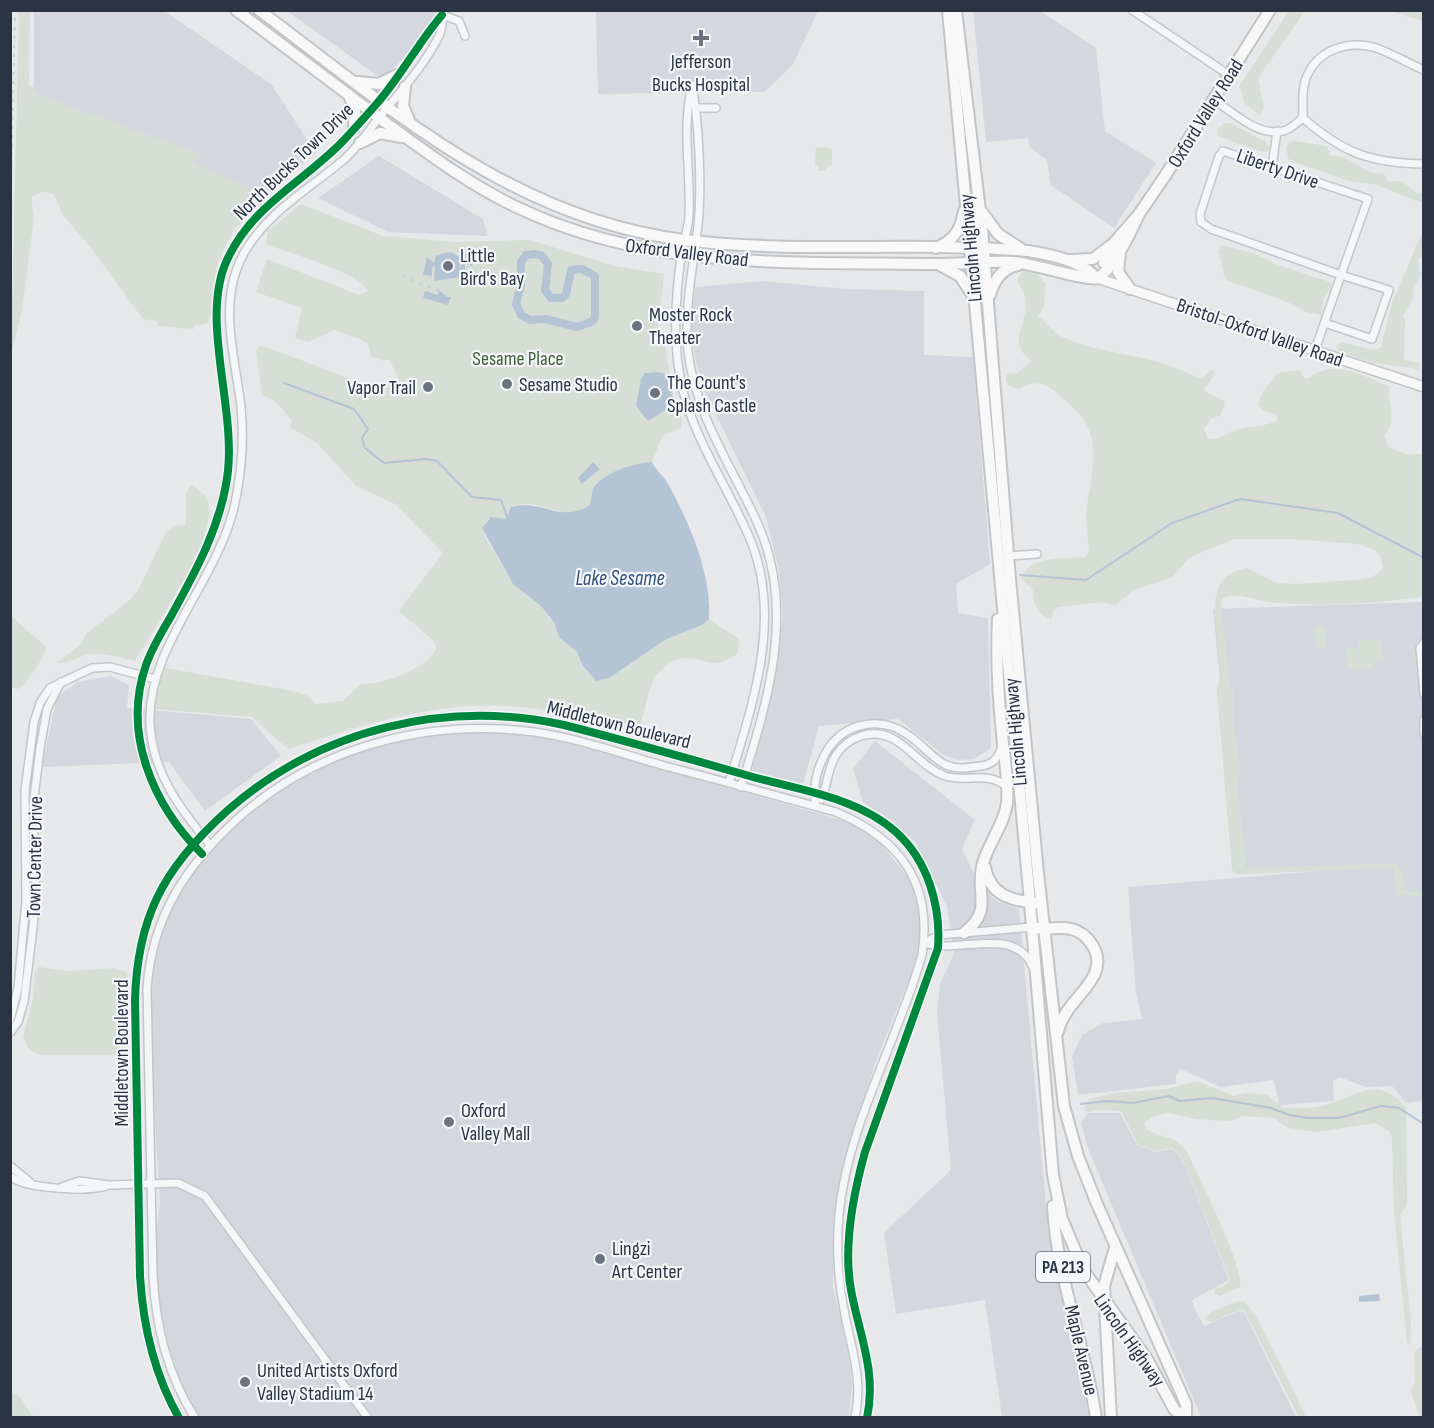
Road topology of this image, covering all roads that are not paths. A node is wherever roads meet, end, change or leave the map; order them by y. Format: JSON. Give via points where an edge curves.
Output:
{"nodes":[{"id":1,"x":236,"y":10,"type":"edge"},
{"id":2,"x":259,"y":10,"type":"edge"},
{"id":3,"x":948,"y":10,"type":"edge"},
{"id":4,"x":956,"y":10,"type":"edge"},
{"id":5,"x":1132,"y":10,"type":"edge"},
{"id":6,"x":1270,"y":10,"type":"edge"},
{"id":7,"x":443,"y":13,"type":"edge"},
{"id":8,"x":465,"y":36,"type":"dead end"},
{"id":9,"x":1424,"y":70,"type":"edge"},
{"id":10,"x":397,"y":75,"type":"junction"},
{"id":11,"x":1229,"y":75,"type":"junction"},
{"id":12,"x":351,"y":79,"type":"junction"},
{"id":13,"x":405,"y":87,"type":"junction"},
{"id":14,"x":346,"y":93,"type":"junction"},
{"id":15,"x":380,"y":100,"type":"junction"},
{"id":16,"x":1214,"y":100,"type":"junction"},
{"id":17,"x":389,"y":107,"type":"junction"},
{"id":18,"x":696,"y":108,"type":"junction"},
{"id":19,"x":716,"y":108,"type":"dead end"},
{"id":20,"x":369,"y":110,"type":"junction"},
{"id":21,"x":379,"y":117,"type":"junction"},
{"id":22,"x":1303,"y":118,"type":"junction"},
{"id":23,"x":410,"y":123,"type":"junction"},
{"id":24,"x":354,"y":128,"type":"junction"},
{"id":25,"x":1277,"y":131,"type":"junction"},
{"id":26,"x":404,"y":138,"type":"junction"},
{"id":27,"x":360,"y":143,"type":"junction"},
{"id":28,"x":1424,"y":164,"type":"edge"},
{"id":29,"x":1272,"y":166,"type":"junction"},
{"id":30,"x":966,"y":198,"type":"junction"},
{"id":31,"x":980,"y":208,"type":"junction"},
{"id":32,"x":690,"y":241,"type":"junction"},
{"id":33,"x":934,"y":248,"type":"junction"},
{"id":34,"x":1116,"y":248,"type":"junction"},
{"id":35,"x":971,"y":249,"type":"junction"},
{"id":36,"x":984,"y":249,"type":"junction"},
{"id":37,"x":1028,"y":251,"type":"junction"},
{"id":38,"x":681,"y":255,"type":"junction"},
{"id":39,"x":694,"y":256,"type":"junction"},
{"id":40,"x":1067,"y":260,"type":"junction"},
{"id":41,"x":972,"y":262,"type":"junction"},
{"id":42,"x":985,"y":262,"type":"junction"},
{"id":43,"x":937,"y":264,"type":"junction"},
{"id":44,"x":1027,"y":264,"type":"junction"},
{"id":45,"x":1341,"y":275,"type":"junction"},
{"id":46,"x":1097,"y":278,"type":"junction"},
{"id":47,"x":1130,"y":289,"type":"junction"},
{"id":48,"x":988,"y":301,"type":"junction"},
{"id":49,"x":975,"y":302,"type":"junction"},
{"id":50,"x":1325,"y":323,"type":"junction"},
{"id":51,"x":1315,"y":350,"type":"junction"},
{"id":52,"x":1424,"y":387,"type":"edge"},
{"id":53,"x":1037,"y":554,"type":"dead end"},
{"id":54,"x":1008,"y":556,"type":"junction"},
{"id":55,"x":1005,"y":576,"type":"junction"},
{"id":56,"x":1424,"y":643,"type":"edge"},
{"id":57,"x":143,"y":676,"type":"junction"},
{"id":58,"x":155,"y":679,"type":"junction"},
{"id":59,"x":61,"y":682,"type":"junction"},
{"id":60,"x":1424,"y":694,"type":"edge"},
{"id":61,"x":1424,"y":720,"type":"edge"},
{"id":62,"x":1424,"y":733,"type":"edge"},
{"id":63,"x":1002,"y":744,"type":"junction"},
{"id":64,"x":732,"y":771,"type":"junction"},
{"id":65,"x":745,"y":774,"type":"junction"},
{"id":66,"x":729,"y":783,"type":"junction"},
{"id":67,"x":741,"y":787,"type":"junction"},
{"id":68,"x":1006,"y":787,"type":"junction"},
{"id":69,"x":813,"y":793,"type":"junction"},
{"id":70,"x":823,"y":796,"type":"junction"},
{"id":71,"x":816,"y":806,"type":"junction"},
{"id":72,"x":202,"y":835,"type":"junction"},
{"id":73,"x":193,"y":845,"type":"junction"},
{"id":74,"x":210,"y":845,"type":"junction"},
{"id":75,"x":202,"y":854,"type":"junction"},
{"id":76,"x":985,"y":858,"type":"junction"},
{"id":77,"x":1036,"y":903,"type":"junction"},
{"id":78,"x":1038,"y":928,"type":"junction"},
{"id":79,"x":964,"y":933,"type":"junction"},
{"id":80,"x":939,"y":935,"type":"junction"},
{"id":81,"x":924,"y":943,"type":"junction"},
{"id":82,"x":938,"y":948,"type":"junction"},
{"id":83,"x":1036,"y":975,"type":"junction"},
{"id":84,"x":10,"y":1021,"type":"edge"},
{"id":85,"x":10,"y":1033,"type":"edge"},
{"id":86,"x":1056,"y":1047,"type":"junction"},
{"id":87,"x":10,"y":1166,"type":"edge"},
{"id":88,"x":10,"y":1176,"type":"edge"},
{"id":89,"x":1053,"y":1176,"type":"junction"},
{"id":90,"x":31,"y":1183,"type":"junction"},
{"id":91,"x":152,"y":1183,"type":"junction"},
{"id":92,"x":139,"y":1184,"type":"junction"},
{"id":93,"x":1115,"y":1248,"type":"junction"},
{"id":94,"x":1104,"y":1301,"type":"junction"},
{"id":95,"x":179,"y":1418,"type":"edge"},
{"id":96,"x":195,"y":1418,"type":"edge"},
{"id":97,"x":368,"y":1418,"type":"edge"},
{"id":98,"x":855,"y":1418,"type":"edge"},
{"id":99,"x":867,"y":1418,"type":"edge"},
{"id":100,"x":1096,"y":1418,"type":"edge"},
{"id":101,"x":1111,"y":1418,"type":"edge"},
{"id":102,"x":1184,"y":1418,"type":"edge"}],
"edges":[{"from":1,"to":14,"type":"main road","name":"Oxford Valley Road"},
{"from":2,"to":12,"type":"main road","name":"Oxford Valley Road"},
{"from":3,"to":30,"type":"main road","name":"Lincoln Highway"},
{"from":4,"to":31,"type":"main road","name":"Lincoln Highway"},
{"from":5,"to":11,"type":"street"},
{"from":6,"to":11,"type":"main road","name":"Oxford Valley Road"},
{"from":7,"to":8,"type":"street","via":[[459,21]]},
{"from":7,"to":10,"type":"street","name":"North Bucks Town Drive"},
{"from":7,"to":13,"type":"street","name":"North Bucks Town Drive","via":[[441,32]]},
{"from":9,"to":22,"type":"street","via":[[1374,48],[1340,46],[1308,72]]},
{"from":10,"to":12,"type":"main road","via":[[379,84]]},
{"from":10,"to":15,"type":"street","name":"North Bucks Town Drive"},
{"from":11,"to":16,"type":"main road","name":"Oxford Valley Road"},
{"from":12,"to":15,"type":"main road","name":"Oxford Valley Road"},
{"from":13,"to":17,"type":"street","name":"North Bucks Town Drive"},
{"from":13,"to":23,"type":"main road","via":[[403,106]]},
{"from":14,"to":20,"type":"main road","name":"Oxford Valley Road"},
{"from":14,"to":24,"type":"main road","via":[[355,109]]},
{"from":15,"to":17,"type":"main road","name":"Oxford Valley Road"},
{"from":15,"to":20,"type":"street","name":"North Bucks Town Drive"},
{"from":16,"to":25,"type":"street","via":[[1258,128]]},
{"from":16,"to":34,"type":"main road","name":"Oxford Valley Road"},
{"from":17,"to":21,"type":"street","name":"North Bucks Town Drive"},
{"from":17,"to":23,"type":"main road","name":"Oxford Valley Road"},
{"from":18,"to":19,"type":"street"},
{"from":18,"to":32,"type":"street","via":[[699,219]]},
{"from":18,"to":32,"type":"street","via":[[692,86],[687,111]]},
{"from":20,"to":21,"type":"main road","name":"Oxford Valley Road"},
{"from":20,"to":24,"type":"street","name":"North Bucks Town Drive"},
{"from":21,"to":26,"type":"main road","name":"Oxford Valley Road"},
{"from":21,"to":27,"type":"street","name":"North Bucks Town Drive"},
{"from":22,"to":25,"type":"street","via":[[1284,131]]},
{"from":22,"to":28,"type":"street","via":[[1345,150],[1371,159]]},
{"from":23,"to":32,"type":"main road","name":"Oxford Valley Road","via":[[480,170],[547,204],[618,227]]},
{"from":24,"to":57,"type":"street","name":"North Bucks Town Drive","via":[[256,215],[226,261],[216,311],[230,432],[223,501],[209,545],[155,643]]},
{"from":25,"to":29,"type":"street"},
{"from":26,"to":27,"type":"main road","via":[[380,133]]},
{"from":26,"to":38,"type":"main road","name":"Oxford Valley Road","via":[[472,183],[541,218],[614,242]]},
{"from":27,"to":58,"type":"street","name":"North Bucks Town Drive","via":[[268,220],[236,269],[228,314],[243,442],[236,500],[215,561]]},
{"from":29,"to":45,"type":"street","name":"Liberty Drive","via":[[1368,199]]},
{"from":29,"to":45,"type":"street","name":"Liberty Drive","via":[[1223,151],[1200,214],[1201,222],[1211,229]]},
{"from":30,"to":33,"type":"main road","via":[[957,233]]},
{"from":30,"to":35,"type":"main road","name":"Lincoln Highway"},
{"from":31,"to":36,"type":"main road","name":"Lincoln Highway"},
{"from":31,"to":37,"type":"main road","via":[[998,234]]},
{"from":32,"to":33,"type":"main road","name":"Oxford Valley Road"},
{"from":32,"to":38,"type":"street"},
{"from":32,"to":39,"type":"street"},
{"from":33,"to":35,"type":"main road","name":"Oxford Valley Road"},
{"from":34,"to":40,"type":"main road","via":[[1093,259]]},
{"from":34,"to":46,"type":"main road","name":"Oxford Valley Road"},
{"from":34,"to":47,"type":"main road","via":[[1118,272]]},
{"from":35,"to":36,"type":"main road","name":"Oxford Valley Road"},
{"from":35,"to":41,"type":"main road","name":"Lincoln Highway"},
{"from":36,"to":37,"type":"main road","name":"Oxford Valley Road"},
{"from":36,"to":42,"type":"main road","name":"Lincoln Highway"},
{"from":37,"to":40,"type":"main road","name":"Oxford Valley Road"},
{"from":38,"to":39,"type":"main road","name":"Oxford Valley Road"},
{"from":38,"to":64,"type":"street","via":[[675,339],[683,389],[696,428],[749,534],[765,602],[762,657]]},
{"from":39,"to":43,"type":"main road","name":"Oxford Valley Road"},
{"from":39,"to":65,"type":"street","via":[[687,326],[698,399],[763,536],[774,572],[777,601],[776,652]]},
{"from":40,"to":46,"type":"main road","name":"Oxford Valley Road"},
{"from":41,"to":42,"type":"main road","name":"Oxford Valley Road"},
{"from":41,"to":43,"type":"main road","name":"Oxford Valley Road"},
{"from":41,"to":49,"type":"main road","name":"Lincoln Highway"},
{"from":42,"to":44,"type":"main road","name":"Oxford Valley Road"},
{"from":42,"to":48,"type":"main road","name":"Lincoln Highway"},
{"from":43,"to":49,"type":"main road","via":[[960,276]]},
{"from":44,"to":46,"type":"main road","name":"Oxford Valley Road","via":[[1087,280]]},
{"from":44,"to":48,"type":"main road","via":[[1005,269]]},
{"from":45,"to":50,"type":"street","name":"Liberty Drive"},
{"from":45,"to":50,"type":"street","via":[[1389,290],[1372,339]]},
{"from":46,"to":47,"type":"main road","name":"Bristol-Oxford Valley Road"},
{"from":47,"to":51,"type":"main road","name":"Bristol-Oxford Valley Road"},
{"from":48,"to":54,"type":"main road","name":"Lincoln Highway"},
{"from":49,"to":55,"type":"main road","name":"Lincoln Highway"},
{"from":50,"to":51,"type":"street","name":"Liberty Drive"},
{"from":51,"to":52,"type":"main road","name":"Bristol-Oxford Valley Road"},
{"from":53,"to":54,"type":"street"},
{"from":54,"to":55,"type":"main road","name":"Lincoln Highway"},
{"from":55,"to":63,"type":"main road","via":[[996,671]]},
{"from":55,"to":77,"type":"main road","name":"Lincoln Highway"},
{"from":56,"to":60,"type":"street","via":[[1420,648]]},
{"from":57,"to":58,"type":"street","name":"Town Center Drive"},
{"from":57,"to":59,"type":"street","name":"Town Center Drive","via":[[100,667],[81,671]]},
{"from":57,"to":73,"type":"street","name":"North Bucks Town Drive","via":[[137,720],[144,761],[160,798]]},
{"from":58,"to":72,"type":"street","name":"North Bucks Town Drive","via":[[150,724],[156,759],[174,798]]},
{"from":59,"to":84,"type":"street","name":"Town Center Drive","via":[[46,692],[34,722],[24,806],[25,919],[18,988]]},
{"from":59,"to":85,"type":"street","name":"Town Center Drive","via":[[47,709],[40,749],[33,806],[36,894],[32,939],[24,1001]]},
{"from":61,"to":62,"type":"street"},
{"from":63,"to":68,"type":"main road"},
{"from":63,"to":69,"type":"street","via":[[991,763],[957,768],[943,764],[898,728],[864,724],[841,734],[830,746]]},
{"from":64,"to":65,"type":"street","name":"Middletown Boulevard"},
{"from":64,"to":66,"type":"street"},
{"from":64,"to":72,"type":"street","name":"Middletown Boulevard","via":[[550,722],[494,716],[446,717],[375,730],[322,749],[254,790]]},
{"from":65,"to":67,"type":"street"},
{"from":65,"to":69,"type":"street","name":"Middletown Boulevard"},
{"from":66,"to":67,"type":"street","name":"Middletown Boulevard"},
{"from":66,"to":74,"type":"street","name":"Middletown Boulevard","via":[[540,733],[484,728],[444,730],[371,744],[323,762],[258,801]]},
{"from":67,"to":71,"type":"street","name":"Middletown Boulevard"},
{"from":68,"to":70,"type":"street","via":[[992,777],[947,776],[930,768],[894,738],[873,734],[853,739],[838,752]]},
{"from":68,"to":76,"type":"main road","via":[[1004,816]]},
{"from":69,"to":70,"type":"street","name":"Middletown Boulevard"},
{"from":69,"to":71,"type":"street"},
{"from":70,"to":71,"type":"street"},
{"from":70,"to":80,"type":"street","name":"Middletown Boulevard","via":[[874,818],[907,843],[928,878]]},
{"from":71,"to":81,"type":"street","name":"Middletown Boulevard","via":[[861,822],[900,855],[920,893]]},
{"from":72,"to":73,"type":"street","name":"Middletown Boulevard"},
{"from":72,"to":74,"type":"street","name":"North Bucks Town Drive"},
{"from":73,"to":75,"type":"street","name":"North Bucks Town Drive"},
{"from":73,"to":92,"type":"street","name":"Middletown Boulevard","via":[[157,898],[145,929],[137,968]]},
{"from":74,"to":75,"type":"street","name":"Middletown Boulevard"},
{"from":75,"to":91,"type":"street","name":"Middletown Boulevard","via":[[165,910],[148,976]]},
{"from":76,"to":77,"type":"main road","via":[[986,875],[997,891],[1013,900]]},
{"from":76,"to":79,"type":"main road","via":[[981,914]]},
{"from":77,"to":78,"type":"main road","name":"Lincoln Highway"},
{"from":78,"to":79,"type":"street"},
{"from":78,"to":83,"type":"main road","name":"Lincoln Highway"},
{"from":78,"to":86,"type":"main road","name":"Lincoln Highway"},
{"from":78,"to":86,"type":"main road","via":[[1064,928],[1083,934],[1097,960],[1093,978],[1062,1017]]},
{"from":79,"to":80,"type":"street"},
{"from":80,"to":81,"type":"street"},
{"from":80,"to":82,"type":"street","name":"Middletown Boulevard"},
{"from":81,"to":82,"type":"street"},
{"from":81,"to":98,"type":"street","name":"Middletown Boulevard","via":[[917,973],[850,1156],[840,1205],[837,1270],[857,1365]]},
{"from":82,"to":83,"type":"street","via":[[1006,944],[1022,952]]},
{"from":82,"to":99,"type":"street","name":"Middletown Boulevard","via":[[855,1188],[850,1282],[869,1359]]},
{"from":83,"to":89,"type":"main road","name":"Lincoln Highway"},
{"from":86,"to":93,"type":"main road","name":"Lincoln Highway","via":[[1072,1138]]},
{"from":87,"to":90,"type":"street"},
{"from":88,"to":90,"type":"street","via":[[18,1182]]},
{"from":89,"to":94,"type":"main road","name":"Lincoln Highway","via":[[1070,1242]]},
{"from":89,"to":100,"type":"main road","name":"Maple Avenue","number":"PA 213","via":[[1057,1239],[1088,1367]]},
{"from":90,"to":92,"type":"street"},
{"from":91,"to":92,"type":"street"},
{"from":91,"to":96,"type":"street","name":"Middletown Boulevard","via":[[157,1319],[168,1364]]},
{"from":91,"to":97,"type":"street","via":[[178,1183],[205,1196]]},
{"from":92,"to":95,"type":"street","name":"Middletown Boulevard","via":[[143,1315],[155,1365]]},
{"from":93,"to":94,"type":"main road","name":"Maple Avenue","number":"PA 213","via":[[1105,1275]]},
{"from":93,"to":102,"type":"main road","name":"Lincoln Highway","via":[[1186,1404]]},
{"from":94,"to":101,"type":"main road","name":"Maple Avenue","number":"PA 213"},
{"from":94,"to":102,"type":"main road","name":"Lincoln Highway","via":[[1147,1359],[1174,1409]]}]}
